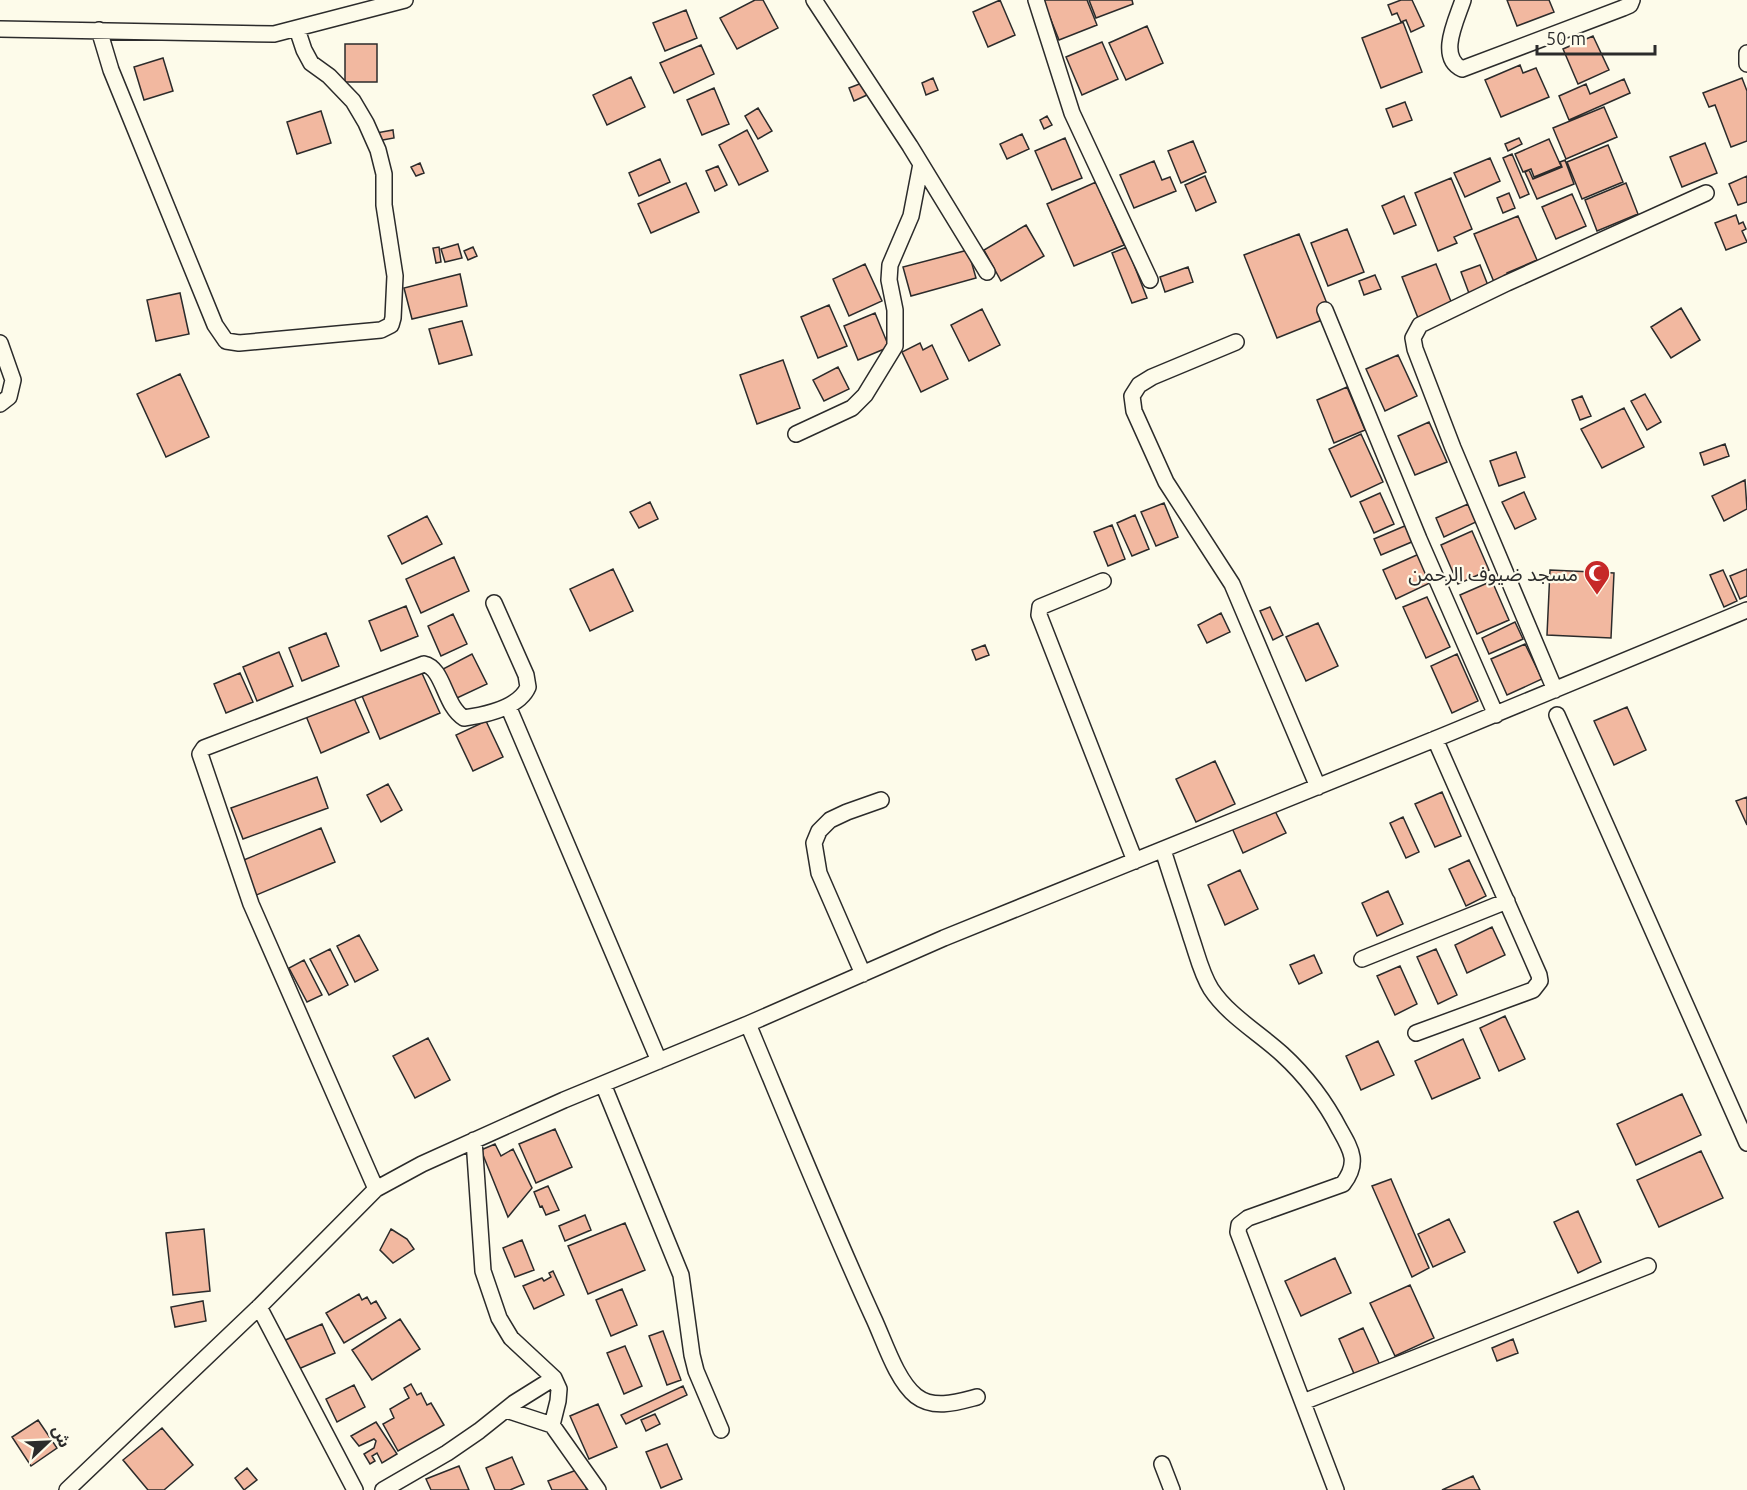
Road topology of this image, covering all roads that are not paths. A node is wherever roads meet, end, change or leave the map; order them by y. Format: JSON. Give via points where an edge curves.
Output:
{"nodes":[{"id":1,"x":405,"y":0,"type":"edge"},
{"id":2,"x":1036,"y":0,"type":"edge"},
{"id":3,"x":1463,"y":0,"type":"edge"},
{"id":4,"x":1632,"y":0,"type":"edge"},
{"id":5,"x":816,"y":1,"type":"edge"},
{"id":6,"x":0,"y":29,"type":"edge"},
{"id":7,"x":297,"y":29,"type":"junction"},
{"id":8,"x":99,"y":30,"type":"junction"},
{"id":9,"x":1747,"y":53,"type":"edge"},
{"id":10,"x":1747,"y":64,"type":"edge"},
{"id":11,"x":921,"y":164,"type":"junction"},
{"id":12,"x":1706,"y":193,"type":"dead end"},
{"id":13,"x":987,"y":272,"type":"dead end"},
{"id":14,"x":1150,"y":280,"type":"dead end"},
{"id":15,"x":1325,"y":310,"type":"dead end"},
{"id":16,"x":1236,"y":342,"type":"dead end"},
{"id":17,"x":0,"y":343,"type":"edge"},
{"id":18,"x":0,"y":404,"type":"edge"},
{"id":19,"x":796,"y":434,"type":"dead end"},
{"id":20,"x":1103,"y":581,"type":"dead end"},
{"id":21,"x":494,"y":603,"type":"dead end"},
{"id":22,"x":1747,"y":610,"type":"edge"},
{"id":23,"x":1555,"y":690,"type":"junction"},
{"id":24,"x":508,"y":706,"type":"junction"},
{"id":25,"x":1496,"y":715,"type":"junction"},
{"id":26,"x":1557,"y":715,"type":"dead end"},
{"id":27,"x":1435,"y":740,"type":"junction"},
{"id":28,"x":1318,"y":787,"type":"junction"},
{"id":29,"x":880,"y":800,"type":"dead end"},
{"id":30,"x":1163,"y":850,"type":"junction"},
{"id":31,"x":1135,"y":861,"type":"junction"},
{"id":32,"x":1507,"y":901,"type":"junction"},
{"id":33,"x":1362,"y":959,"type":"dead end"},
{"id":34,"x":863,"y":974,"type":"junction"},
{"id":35,"x":748,"y":1024,"type":"junction"},
{"id":36,"x":1416,"y":1033,"type":"dead end"},
{"id":37,"x":659,"y":1061,"type":"junction"},
{"id":38,"x":603,"y":1084,"type":"junction"},
{"id":39,"x":474,"y":1140,"type":"junction"},
{"id":40,"x":1747,"y":1143,"type":"edge"},
{"id":41,"x":376,"y":1189,"type":"junction"},
{"id":42,"x":1648,"y":1266,"type":"dead end"},
{"id":43,"x":259,"y":1307,"type":"junction"},
{"id":44,"x":554,"y":1378,"type":"junction"},
{"id":45,"x":977,"y":1397,"type":"dead end"},
{"id":46,"x":1303,"y":1402,"type":"junction"},
{"id":47,"x":506,"y":1410,"type":"junction"},
{"id":48,"x":552,"y":1425,"type":"junction"},
{"id":49,"x":722,"y":1430,"type":"dead end"},
{"id":50,"x":1162,"y":1464,"type":"dead end"},
{"id":51,"x":67,"y":1490,"type":"edge"},
{"id":52,"x":356,"y":1490,"type":"edge"},
{"id":53,"x":383,"y":1490,"type":"edge"},
{"id":54,"x":598,"y":1490,"type":"edge"},
{"id":55,"x":1172,"y":1490,"type":"edge"},
{"id":56,"x":1336,"y":1490,"type":"edge"}],
"edges":[{"from":1,"to":7,"type":"street"},
{"from":2,"to":14,"type":"street","via":[[1072,113]]},
{"from":3,"to":4,"type":"street","via":[[1449,54],[1462,69],[1623,8]]},
{"from":5,"to":11,"type":"street"},
{"from":6,"to":8,"type":"street"},
{"from":7,"to":8,"type":"street","via":[[274,34]]},
{"from":7,"to":8,"type":"street","via":[[311,63],[353,101],[378,150],[394,276],[393,318],[391,325],[381,330],[239,343],[226,341],[214,325],[111,70]]},
{"from":9,"to":10,"type":"street"},
{"from":11,"to":13,"type":"street"},
{"from":11,"to":19,"type":"street","via":[[911,216],[890,265],[895,346],[865,396],[852,408]]},
{"from":12,"to":23,"type":"street","via":[[1420,325],[1413,338],[1453,448]]},
{"from":15,"to":25,"type":"street"},
{"from":16,"to":28,"type":"street","via":[[1139,385],[1132,396],[1134,411],[1166,482],[1232,584]]},
{"from":17,"to":18,"type":"street","via":[[13,380],[9,397]]},
{"from":20,"to":31,"type":"street","via":[[1047,603],[1040,607],[1039,615]]},
{"from":21,"to":24,"type":"street","via":[[528,687],[520,699]]},
{"from":22,"to":23,"type":"street"},
{"from":23,"to":25,"type":"street"},
{"from":24,"to":37,"type":"street"},
{"from":24,"to":41,"type":"street","via":[[464,718],[450,704],[435,669],[424,664],[204,748],[200,754],[250,904]]},
{"from":25,"to":27,"type":"street"},
{"from":26,"to":40,"type":"street"},
{"from":27,"to":28,"type":"street"},
{"from":27,"to":32,"type":"street"},
{"from":28,"to":30,"type":"street"},
{"from":29,"to":34,"type":"street","via":[[830,820],[814,843],[819,873]]},
{"from":30,"to":31,"type":"street"},
{"from":30,"to":46,"type":"street","via":[[1211,989],[1305,1077],[1327,1104],[1350,1147],[1353,1165],[1343,1184],[1248,1218],[1239,1226]]},
{"from":31,"to":34,"type":"street"},
{"from":32,"to":33,"type":"street"},
{"from":32,"to":36,"type":"street","via":[[1539,975],[1538,986]]},
{"from":34,"to":35,"type":"street"},
{"from":35,"to":37,"type":"street"},
{"from":35,"to":45,"type":"street","via":[[903,1382],[917,1397],[929,1402],[950,1405]]},
{"from":37,"to":38,"type":"street"},
{"from":38,"to":39,"type":"street"},
{"from":38,"to":49,"type":"street","via":[[681,1275],[696,1371]]},
{"from":39,"to":41,"type":"street"},
{"from":39,"to":44,"type":"street","via":[[483,1271],[499,1318],[511,1338]]},
{"from":41,"to":43,"type":"street"},
{"from":42,"to":46,"type":"street"},
{"from":43,"to":51,"type":"street"},
{"from":43,"to":52,"type":"street"},
{"from":44,"to":47,"type":"street"},
{"from":44,"to":48,"type":"street","via":[[559,1389]]},
{"from":46,"to":56,"type":"street"},
{"from":47,"to":48,"type":"street"},
{"from":47,"to":53,"type":"street","via":[[447,1453]]},
{"from":48,"to":54,"type":"street"},
{"from":50,"to":55,"type":"street"}]}
